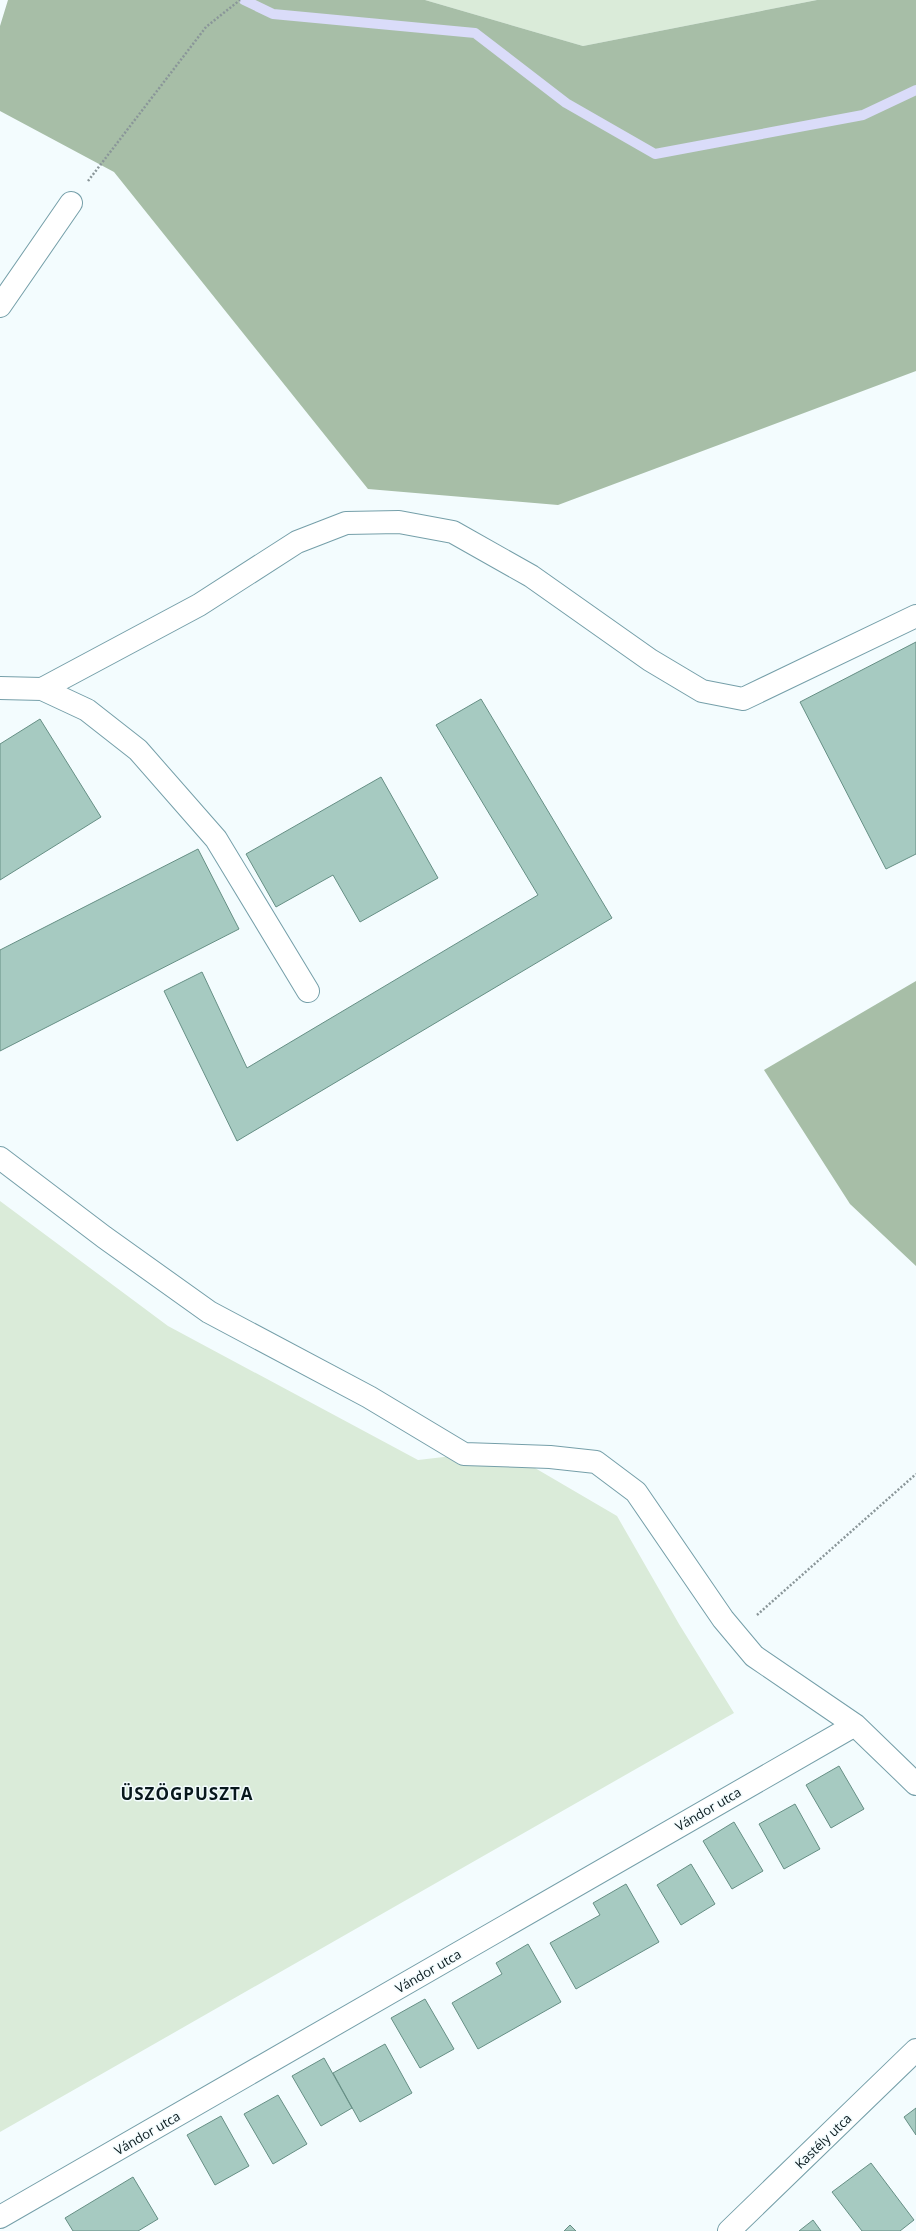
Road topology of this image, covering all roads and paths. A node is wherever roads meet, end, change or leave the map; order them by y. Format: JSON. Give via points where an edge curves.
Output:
{"nodes":[{"id":1,"x":240,"y":0,"type":"edge"},
{"id":2,"x":71,"y":203,"type":"joint"},
{"id":3,"x":0,"y":306,"type":"edge"},
{"id":4,"x":916,"y":616,"type":"edge"},
{"id":5,"x":0,"y":688,"type":"edge"},
{"id":6,"x":42,"y":689,"type":"junction"},
{"id":7,"x":308,"y":991,"type":"dead end"},
{"id":8,"x":0,"y":1158,"type":"edge"},
{"id":9,"x":916,"y":1474,"type":"edge"},
{"id":10,"x":735,"y":1634,"type":"junction"},
{"id":11,"x":855,"y":1725,"type":"junction"},
{"id":12,"x":916,"y":1784,"type":"edge"},
{"id":13,"x":916,"y":2050,"type":"edge"},
{"id":14,"x":0,"y":2217,"type":"edge"},
{"id":15,"x":729,"y":2231,"type":"edge"}],
"edges":[{"from":1,"to":2,"type":"path","via":[[206,27]]},
{"from":2,"to":3,"type":"street"},
{"from":4,"to":6,"type":"street","via":[[743,699],[702,692],[650,660],[531,576],[453,532],[399,522],[346,523],[297,542],[199,604]]},
{"from":5,"to":6,"type":"street"},
{"from":6,"to":7,"type":"street","via":[[87,710],[138,750],[216,839]]},
{"from":8,"to":10,"type":"street","via":[[104,1238],[209,1312],[368,1397],[464,1454],[550,1457],[596,1462],[636,1492]]},
{"from":9,"to":10,"type":"path"},
{"from":10,"to":11,"type":"street","via":[[754,1656]]},
{"from":11,"to":12,"type":"street"},
{"from":11,"to":14,"type":"street","name":"Vándor utca"},
{"from":13,"to":15,"type":"street","name":"Kastély utca"}]}
